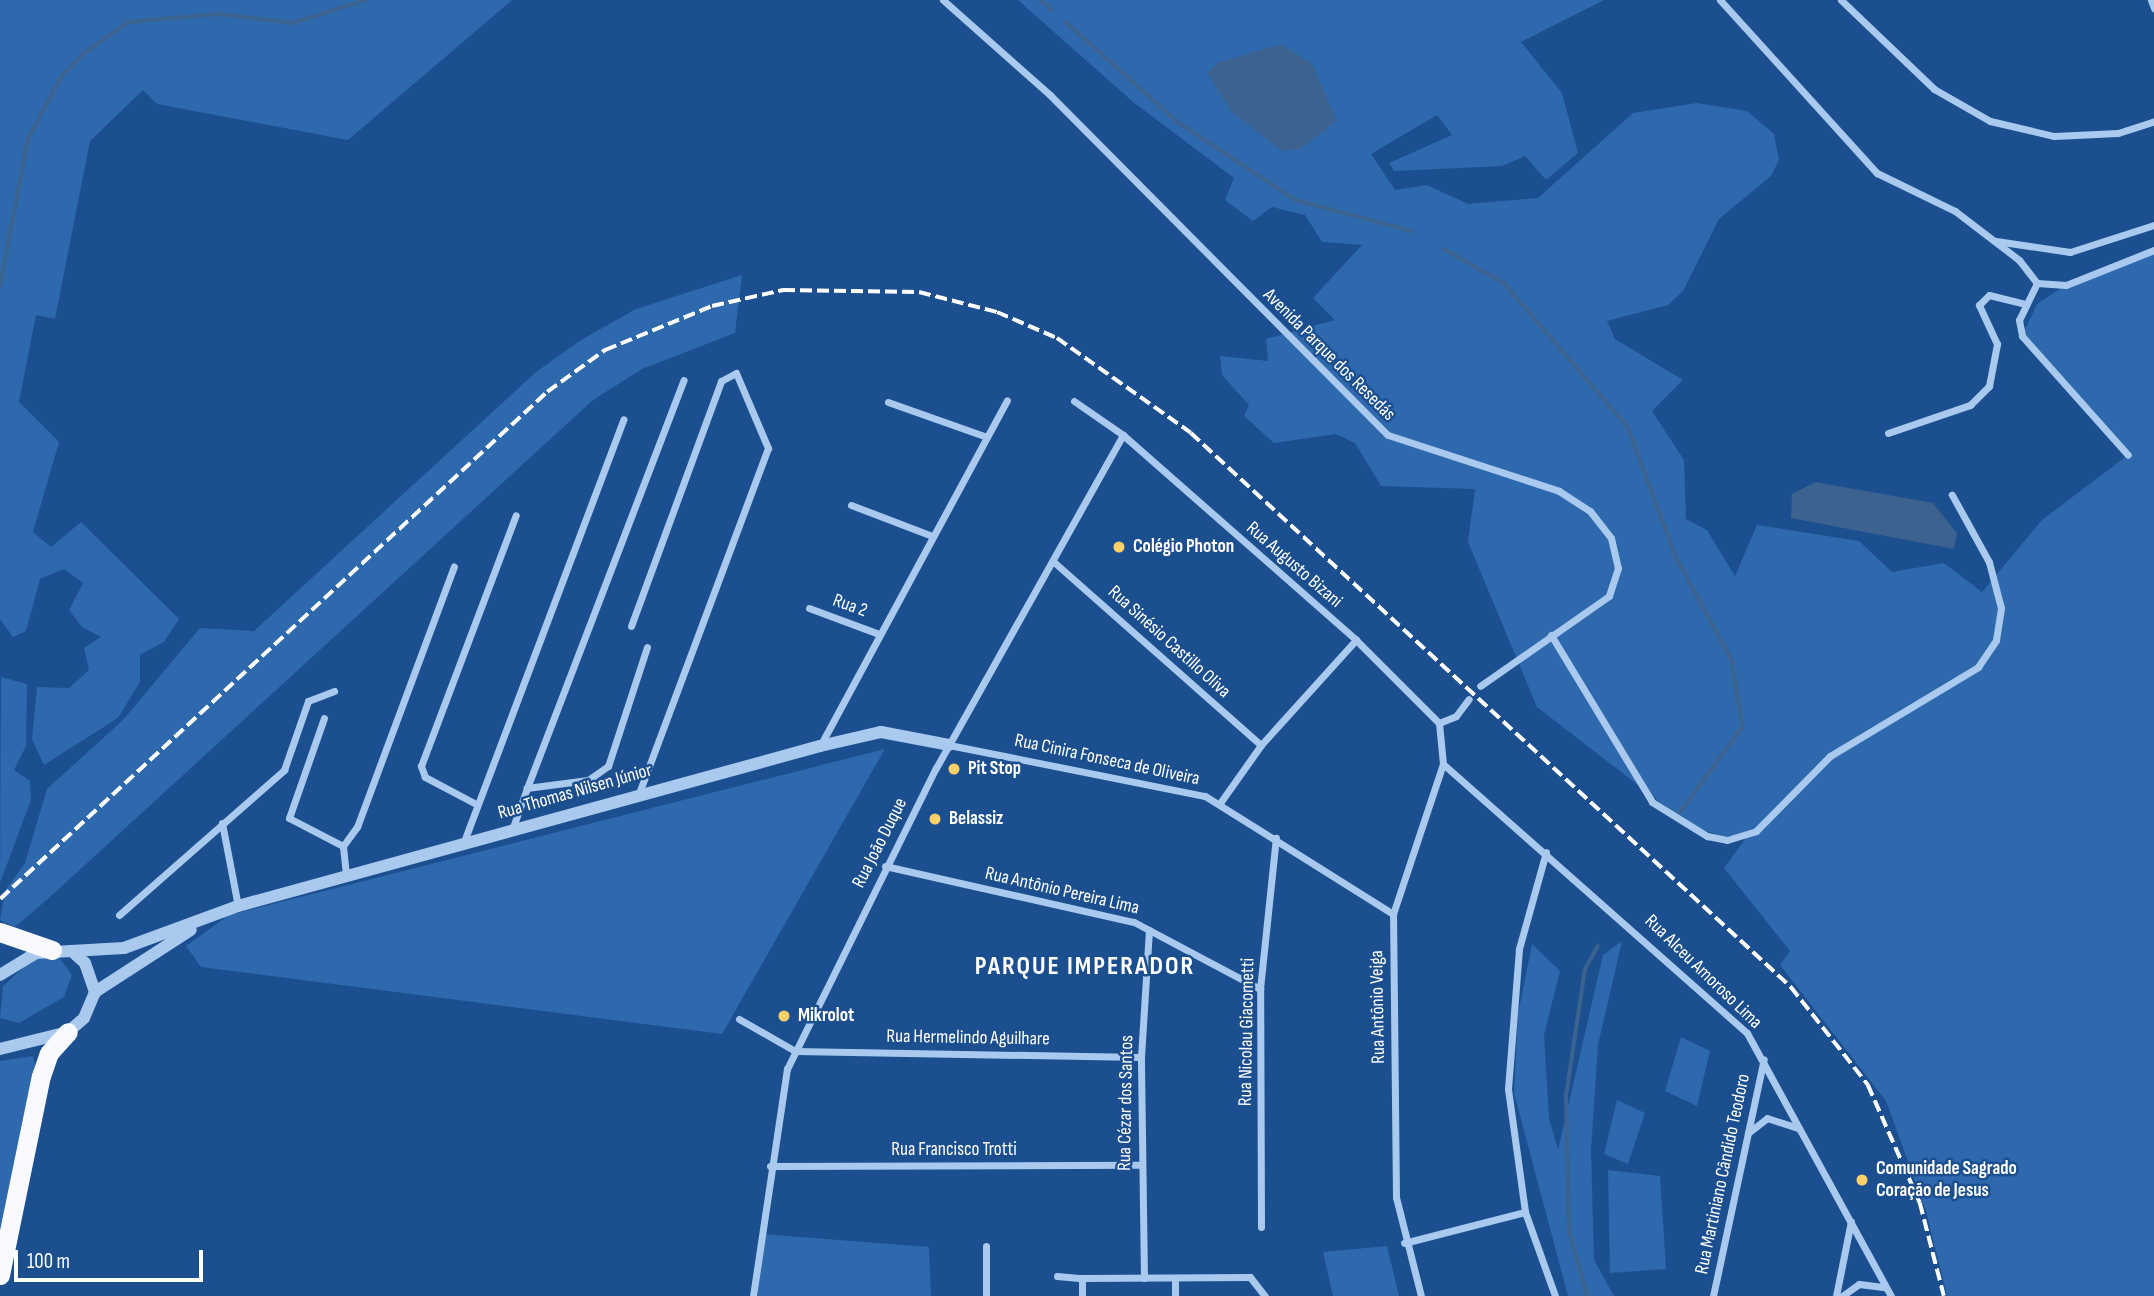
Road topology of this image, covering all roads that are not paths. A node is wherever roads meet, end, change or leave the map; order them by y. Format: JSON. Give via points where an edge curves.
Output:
{"nodes":[{"id":1,"x":943,"y":0,"type":"edge"},
{"id":2,"x":1720,"y":0,"type":"edge"},
{"id":3,"x":1840,"y":0,"type":"edge"},
{"id":4,"x":2151,"y":0,"type":"edge"},
{"id":5,"x":2154,"y":8,"type":"edge"},
{"id":6,"x":2154,"y":121,"type":"edge"},
{"id":7,"x":2154,"y":225,"type":"edge"},
{"id":8,"x":1990,"y":240,"type":"junction"},
{"id":9,"x":2154,"y":250,"type":"edge"},
{"id":10,"x":2037,"y":283,"type":"junction"},
{"id":11,"x":2024,"y":304,"type":"junction"},
{"id":12,"x":684,"y":380,"type":"dead end"},
{"id":13,"x":1007,"y":400,"type":"dead end"},
{"id":14,"x":1074,"y":401,"type":"dead end"},
{"id":15,"x":888,"y":402,"type":"dead end"},
{"id":16,"x":624,"y":419,"type":"dead end"},
{"id":17,"x":1888,"y":433,"type":"dead end"},
{"id":18,"x":1123,"y":435,"type":"junction"},
{"id":19,"x":984,"y":436,"type":"junction"},
{"id":20,"x":2128,"y":455,"type":"dead end"},
{"id":21,"x":1952,"y":495,"type":"dead end"},
{"id":22,"x":852,"y":505,"type":"dead end"},
{"id":23,"x":516,"y":515,"type":"dead end"},
{"id":24,"x":932,"y":536,"type":"junction"},
{"id":25,"x":1055,"y":563,"type":"junction"},
{"id":26,"x":454,"y":566,"type":"dead end"},
{"id":27,"x":809,"y":608,"type":"dead end"},
{"id":28,"x":631,"y":626,"type":"dead end"},
{"id":29,"x":879,"y":634,"type":"junction"},
{"id":30,"x":1551,"y":635,"type":"junction"},
{"id":31,"x":1356,"y":640,"type":"junction"},
{"id":32,"x":647,"y":647,"type":"dead end"},
{"id":33,"x":1480,"y":686,"type":"dead end"},
{"id":34,"x":334,"y":691,"type":"dead end"},
{"id":35,"x":1469,"y":699,"type":"dead end"},
{"id":36,"x":324,"y":718,"type":"dead end"},
{"id":37,"x":1439,"y":723,"type":"junction"},
{"id":38,"x":949,"y":745,"type":"junction"},
{"id":39,"x":1261,"y":745,"type":"junction"},
{"id":40,"x":820,"y":746,"type":"junction"},
{"id":41,"x":1443,"y":764,"type":"junction"},
{"id":42,"x":527,"y":788,"type":"junction"},
{"id":43,"x":639,"y":793,"type":"junction"},
{"id":44,"x":1220,"y":803,"type":"junction"},
{"id":45,"x":476,"y":804,"type":"junction"},
{"id":46,"x":222,"y":823,"type":"junction"},
{"id":47,"x":512,"y":830,"type":"junction"},
{"id":48,"x":1276,"y":838,"type":"junction"},
{"id":49,"x":462,"y":845,"type":"junction"},
{"id":50,"x":343,"y":846,"type":"junction"},
{"id":51,"x":1546,"y":852,"type":"junction"},
{"id":52,"x":885,"y":866,"type":"junction"},
{"id":53,"x":346,"y":875,"type":"junction"},
{"id":54,"x":238,"y":906,"type":"junction"},
{"id":55,"x":215,"y":914,"type":"junction"},
{"id":56,"x":1393,"y":914,"type":"junction"},
{"id":57,"x":119,"y":915,"type":"dead end"},
{"id":58,"x":1149,"y":930,"type":"junction"},
{"id":59,"x":6,"y":935,"type":"edge"},
{"id":60,"x":52,"y":950,"type":"junction"},
{"id":61,"x":73,"y":952,"type":"junction"},
{"id":62,"x":0,"y":975,"type":"edge"},
{"id":63,"x":1260,"y":989,"type":"junction"},
{"id":64,"x":95,"y":992,"type":"junction"},
{"id":65,"x":739,"y":1019,"type":"dead end"},
{"id":66,"x":68,"y":1032,"type":"junction"},
{"id":67,"x":6,"y":1046,"type":"edge"},
{"id":68,"x":795,"y":1051,"type":"junction"},
{"id":69,"x":1141,"y":1057,"type":"junction"},
{"id":70,"x":1764,"y":1059,"type":"junction"},
{"id":71,"x":1748,"y":1133,"type":"junction"},
{"id":72,"x":1804,"y":1133,"type":"junction"},
{"id":73,"x":1139,"y":1165,"type":"junction"},
{"id":74,"x":770,"y":1166,"type":"junction"},
{"id":75,"x":1525,"y":1212,"type":"junction"},
{"id":76,"x":1851,"y":1221,"type":"junction"},
{"id":77,"x":1261,"y":1227,"type":"dead end"},
{"id":78,"x":1404,"y":1243,"type":"junction"},
{"id":79,"x":986,"y":1245,"type":"dead end"},
{"id":80,"x":0,"y":1275,"type":"edge"},
{"id":81,"x":1057,"y":1276,"type":"dead end"},
{"id":82,"x":1082,"y":1278,"type":"junction"},
{"id":83,"x":1144,"y":1278,"type":"junction"},
{"id":84,"x":1175,"y":1280,"type":"junction"},
{"id":85,"x":1886,"y":1288,"type":"junction"},
{"id":86,"x":753,"y":1296,"type":"edge"},
{"id":87,"x":986,"y":1296,"type":"edge"},
{"id":88,"x":1082,"y":1296,"type":"edge"},
{"id":89,"x":1175,"y":1296,"type":"edge"},
{"id":90,"x":1265,"y":1296,"type":"edge"},
{"id":91,"x":1421,"y":1296,"type":"edge"},
{"id":92,"x":1555,"y":1296,"type":"edge"},
{"id":93,"x":1713,"y":1296,"type":"edge"},
{"id":94,"x":1836,"y":1296,"type":"edge"},
{"id":95,"x":1842,"y":1296,"type":"edge"},
{"id":96,"x":1891,"y":1296,"type":"edge"}],
"edges":[{"from":1,"to":30,"type":"street","name":"Avenida Parque dos Resedás","via":[[1042,87],[1388,435],[1559,491],[1590,511],[1611,538],[1618,568],[1609,596]]},
{"from":2,"to":8,"type":"street","via":[[1877,173],[1955,211]]},
{"from":3,"to":6,"type":"street","via":[[1934,89],[1990,121],[2053,136],[2118,133]]},
{"from":4,"to":5,"type":"street"},
{"from":7,"to":8,"type":"street","via":[[2070,252]]},
{"from":8,"to":10,"type":"street"},
{"from":9,"to":10,"type":"street","via":[[2066,285]]},
{"from":10,"to":11,"type":"street"},
{"from":11,"to":17,"type":"street","via":[[1989,295],[1979,305],[1997,344],[1989,386],[1970,405]]},
{"from":11,"to":20,"type":"street","via":[[2022,336]]},
{"from":12,"to":42,"type":"street"},
{"from":13,"to":19,"type":"street"},
{"from":14,"to":18,"type":"street","name":"Rua Augusto Bizani"},
{"from":15,"to":19,"type":"street"},
{"from":16,"to":45,"type":"street"},
{"from":18,"to":25,"type":"street","name":"Rua João Duque"},
{"from":18,"to":31,"type":"street","name":"Rua Augusto Bizani"},
{"from":19,"to":24,"type":"street"},
{"from":21,"to":30,"type":"street","via":[[1989,562],[2001,608],[1996,640],[1978,667],[1830,757],[1756,831],[1727,840],[1707,836],[1652,802]]},
{"from":22,"to":24,"type":"street"},
{"from":23,"to":45,"type":"street","via":[[421,766],[425,777]]},
{"from":24,"to":29,"type":"street"},
{"from":25,"to":38,"type":"street","name":"Rua João Duque"},
{"from":25,"to":39,"type":"street","name":"Rua Sinésio Castillo Oliva"},
{"from":26,"to":50,"type":"street","via":[[357,827]]},
{"from":27,"to":29,"type":"street","name":"Rua 2"},
{"from":28,"to":43,"type":"street","via":[[721,381],[736,373],[768,447]]},
{"from":29,"to":40,"type":"street"},
{"from":30,"to":33,"type":"street","name":"Avenida Parque dos Resedás"},
{"from":31,"to":37,"type":"street","name":"Rua Augusto Bizani"},
{"from":31,"to":39,"type":"street"},
{"from":32,"to":42,"type":"street","via":[[608,766],[588,780]]},
{"from":34,"to":46,"type":"street","via":[[313,695],[288,764]]},
{"from":35,"to":37,"type":"street","via":[[1455,716]]},
{"from":36,"to":50,"type":"street","via":[[289,818]]},
{"from":37,"to":41,"type":"street","name":"Rua Antônio Veiga"},
{"from":38,"to":40,"type":"street","name":"Rua Thomas Nilsen Júnior","via":[[881,732]]},
{"from":38,"to":44,"type":"street","name":"Rua Cinira Fonseca de Oliveira","via":[[1170,786]]},
{"from":38,"to":52,"type":"street","name":"Rua João Duque"},
{"from":39,"to":44,"type":"street"},
{"from":40,"to":43,"type":"street","name":"Rua Thomas Nilsen Júnior"},
{"from":41,"to":51,"type":"street","name":"Rua Alceu Amoroso Lima"},
{"from":41,"to":56,"type":"street","name":"Rua Antônio Veiga"},
{"from":42,"to":47,"type":"street"},
{"from":43,"to":47,"type":"street","name":"Rua Thomas Nilsen Júnior"},
{"from":44,"to":48,"type":"street","name":"Rua Cinira Fonseca de Oliveira"},
{"from":45,"to":49,"type":"street"},
{"from":46,"to":54,"type":"street"},
{"from":46,"to":57,"type":"street"},
{"from":47,"to":49,"type":"street","name":"Rua Thomas Nilsen Júnior"},
{"from":48,"to":56,"type":"street","name":"Rua Cinira Fonseca de Oliveira"},
{"from":48,"to":63,"type":"street","name":"Rua Nicolau Giacometti"},
{"from":49,"to":53,"type":"street","name":"Rua Thomas Nilsen Júnior"},
{"from":50,"to":53,"type":"street"},
{"from":51,"to":70,"type":"street","name":"Rua Alceu Amoroso Lima","via":[[1740,1025]]},
{"from":51,"to":75,"type":"street","via":[[1518,950],[1511,1017],[1508,1089]]},
{"from":52,"to":58,"type":"street","name":"Rua Antônio Pereira Lima"},
{"from":52,"to":68,"type":"street","name":"Rua João Duque"},
{"from":53,"to":54,"type":"street","name":"Rua Thomas Nilsen Júnior"},
{"from":54,"to":55,"type":"street","name":"Rua Thomas Nilsen Júnior"},
{"from":55,"to":61,"type":"street","name":"Rua Thomas Nilsen Júnior","via":[[124,948]]},
{"from":55,"to":64,"type":"street","name":"Rua Thomas Nilsen Júnior"},
{"from":56,"to":78,"type":"street","name":"Rua Antônio Veiga","via":[[1396,1197]]},
{"from":58,"to":63,"type":"street","name":"Rua Antônio Pereira Lima"},
{"from":58,"to":69,"type":"street","name":"Rua Cézar dos Santos"},
{"from":59,"to":60,"type":"highway"},
{"from":60,"to":61,"type":"street","name":"Rua Thomas Nilsen Júnior"},
{"from":60,"to":62,"type":"street","name":"Rua Thomas Nilsen Júnior","via":[[18,961]]},
{"from":61,"to":64,"type":"street","via":[[85,963]]},
{"from":63,"to":77,"type":"street","name":"Rua Nicolau Giacometti"},
{"from":64,"to":66,"type":"street","name":"Rua Thomas Nilsen Júnior","via":[[84,1018]]},
{"from":65,"to":68,"type":"street"},
{"from":66,"to":67,"type":"street"},
{"from":66,"to":80,"type":"highway","via":[[49,1053],[41,1076]]},
{"from":68,"to":69,"type":"street","name":"Rua Hermelindo Aguilhare"},
{"from":68,"to":74,"type":"street","name":"Rua João Duque"},
{"from":69,"to":73,"type":"street","name":"Rua Cézar dos Santos"},
{"from":70,"to":71,"type":"street","name":"Rua Martiniano Cândido Teodoro"},
{"from":70,"to":72,"type":"street","name":"Rua Alceu Amoroso Lima"},
{"from":71,"to":72,"type":"street","via":[[1767,1118],[1793,1123]]},
{"from":71,"to":93,"type":"street","name":"Rua Martiniano Cândido Teodoro"},
{"from":72,"to":76,"type":"street","name":"Rua Alceu Amoroso Lima"},
{"from":73,"to":74,"type":"street","name":"Rua Francisco Trotti"},
{"from":73,"to":83,"type":"street","name":"Rua Cézar dos Santos"},
{"from":74,"to":86,"type":"street","name":"Rua João Duque"},
{"from":75,"to":78,"type":"street"},
{"from":75,"to":92,"type":"street"},
{"from":76,"to":85,"type":"street","name":"Rua Alceu Amoroso Lima"},
{"from":76,"to":94,"type":"street"},
{"from":78,"to":91,"type":"street","name":"Rua Antônio Veiga"},
{"from":79,"to":87,"type":"street"},
{"from":81,"to":82,"type":"street"},
{"from":82,"to":83,"type":"street"},
{"from":82,"to":88,"type":"street"},
{"from":83,"to":84,"type":"street"},
{"from":84,"to":89,"type":"street"},
{"from":84,"to":90,"type":"street","via":[[1250,1277]]},
{"from":85,"to":95,"type":"street","via":[[1859,1284]]},
{"from":85,"to":96,"type":"street","name":"Rua Alceu Amoroso Lima"}]}
